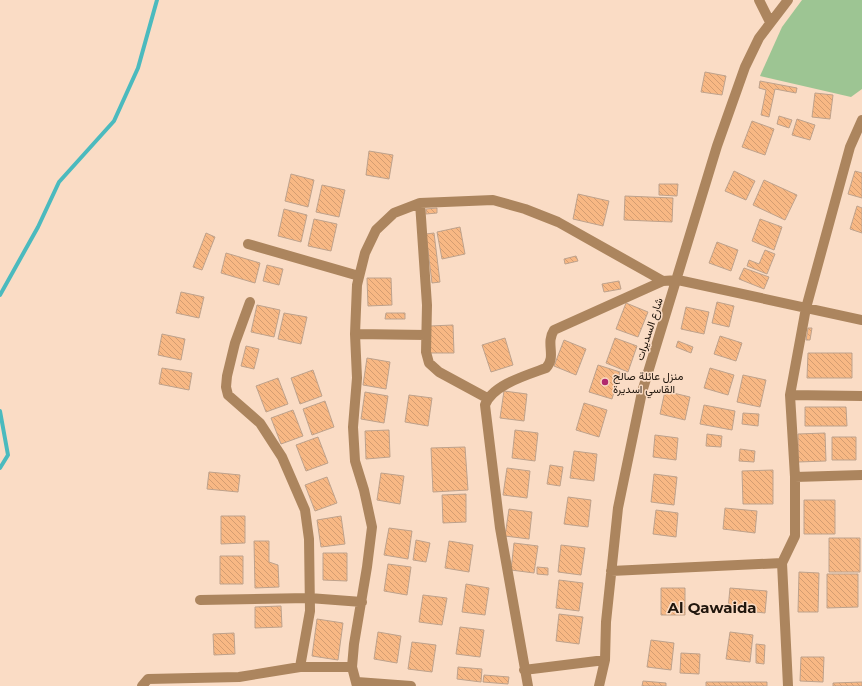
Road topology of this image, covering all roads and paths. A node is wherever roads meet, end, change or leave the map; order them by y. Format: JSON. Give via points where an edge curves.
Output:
{"nodes":[{"id":1,"x":758,"y":0,"type":"edge"},
{"id":2,"x":788,"y":0,"type":"edge"},
{"id":3,"x":770,"y":22,"type":"junction"},
{"id":4,"x":862,"y":120,"type":"edge"},
{"id":5,"x":420,"y":204,"type":"junction"},
{"id":6,"x":248,"y":244,"type":"dead end"},
{"id":7,"x":359,"y":276,"type":"junction"},
{"id":8,"x":678,"y":280,"type":"junction"},
{"id":9,"x":663,"y":281,"type":"junction"},
{"id":10,"x":250,"y":302,"type":"dead end"},
{"id":11,"x":806,"y":308,"type":"junction"},
{"id":12,"x":862,"y":320,"type":"edge"},
{"id":13,"x":355,"y":334,"type":"junction"},
{"id":14,"x":426,"y":335,"type":"junction"},
{"id":15,"x":790,"y":396,"type":"junction"},
{"id":16,"x":862,"y":396,"type":"edge"},
{"id":17,"x":487,"y":398,"type":"junction"},
{"id":18,"x":862,"y":475,"type":"edge"},
{"id":19,"x":795,"y":477,"type":"junction"},
{"id":20,"x":782,"y":563,"type":"junction"},
{"id":21,"x":611,"y":571,"type":"junction"},
{"id":22,"x":309,"y":598,"type":"junction"},
{"id":23,"x":200,"y":600,"type":"dead end"},
{"id":24,"x":362,"y":602,"type":"junction"},
{"id":25,"x":605,"y":660,"type":"junction"},
{"id":26,"x":352,"y":667,"type":"junction"},
{"id":27,"x":300,"y":668,"type":"junction"},
{"id":28,"x":524,"y":670,"type":"junction"},
{"id":29,"x":357,"y":684,"type":"edge"},
{"id":30,"x":142,"y":686,"type":"edge"},
{"id":31,"x":411,"y":686,"type":"edge"},
{"id":32,"x":528,"y":686,"type":"edge"},
{"id":33,"x":600,"y":686,"type":"edge"},
{"id":34,"x":788,"y":686,"type":"edge"}],
"edges":[{"from":1,"to":3,"type":"street"},
{"from":2,"to":3,"type":"street","name":"شارع السديرات"},
{"from":3,"to":8,"type":"street","name":"شارع السديرات","via":[[758,38],[745,67],[715,154]]},
{"from":4,"to":11,"type":"street","via":[[850,147]]},
{"from":5,"to":7,"type":"street","via":[[394,213],[376,230],[365,253]]},
{"from":5,"to":9,"type":"street","via":[[493,200],[525,209],[558,222]]},
{"from":5,"to":14,"type":"street","via":[[427,298]]},
{"from":6,"to":7,"type":"street"},
{"from":7,"to":13,"type":"street"},
{"from":8,"to":9,"type":"street"},
{"from":8,"to":11,"type":"street"},
{"from":8,"to":21,"type":"street","name":"شارع السديرات","via":[[652,356],[635,421],[618,508]]},
{"from":9,"to":17,"type":"street","via":[[554,330],[550,336],[550,364],[494,391]]},
{"from":10,"to":22,"type":"street","via":[[235,343],[226,387],[228,395],[260,423],[279,451],[305,510],[309,539]]},
{"from":11,"to":12,"type":"street"},
{"from":11,"to":15,"type":"street"},
{"from":13,"to":14,"type":"street"},
{"from":13,"to":24,"type":"street","via":[[357,378],[352,426],[355,461],[372,527]]},
{"from":14,"to":17,"type":"street","via":[[429,363],[439,372]]},
{"from":15,"to":16,"type":"street"},
{"from":15,"to":19,"type":"street"},
{"from":17,"to":28,"type":"street","via":[[485,405],[500,528]]},
{"from":18,"to":19,"type":"street"},
{"from":19,"to":20,"type":"street","via":[[795,536]]},
{"from":20,"to":21,"type":"street"},
{"from":20,"to":34,"type":"street"},
{"from":21,"to":25,"type":"street","name":"شارع السديرات"},
{"from":22,"to":23,"type":"street"},
{"from":22,"to":24,"type":"street"},
{"from":22,"to":27,"type":"street","via":[[310,611]]},
{"from":24,"to":26,"type":"street"},
{"from":25,"to":28,"type":"street"},
{"from":25,"to":33,"type":"street","name":"شارع السديرات"},
{"from":26,"to":27,"type":"street"},
{"from":26,"to":29,"type":"street"},
{"from":27,"to":30,"type":"street","via":[[239,677],[148,679]]},
{"from":28,"to":32,"type":"street"},
{"from":29,"to":31,"type":"street"}]}
